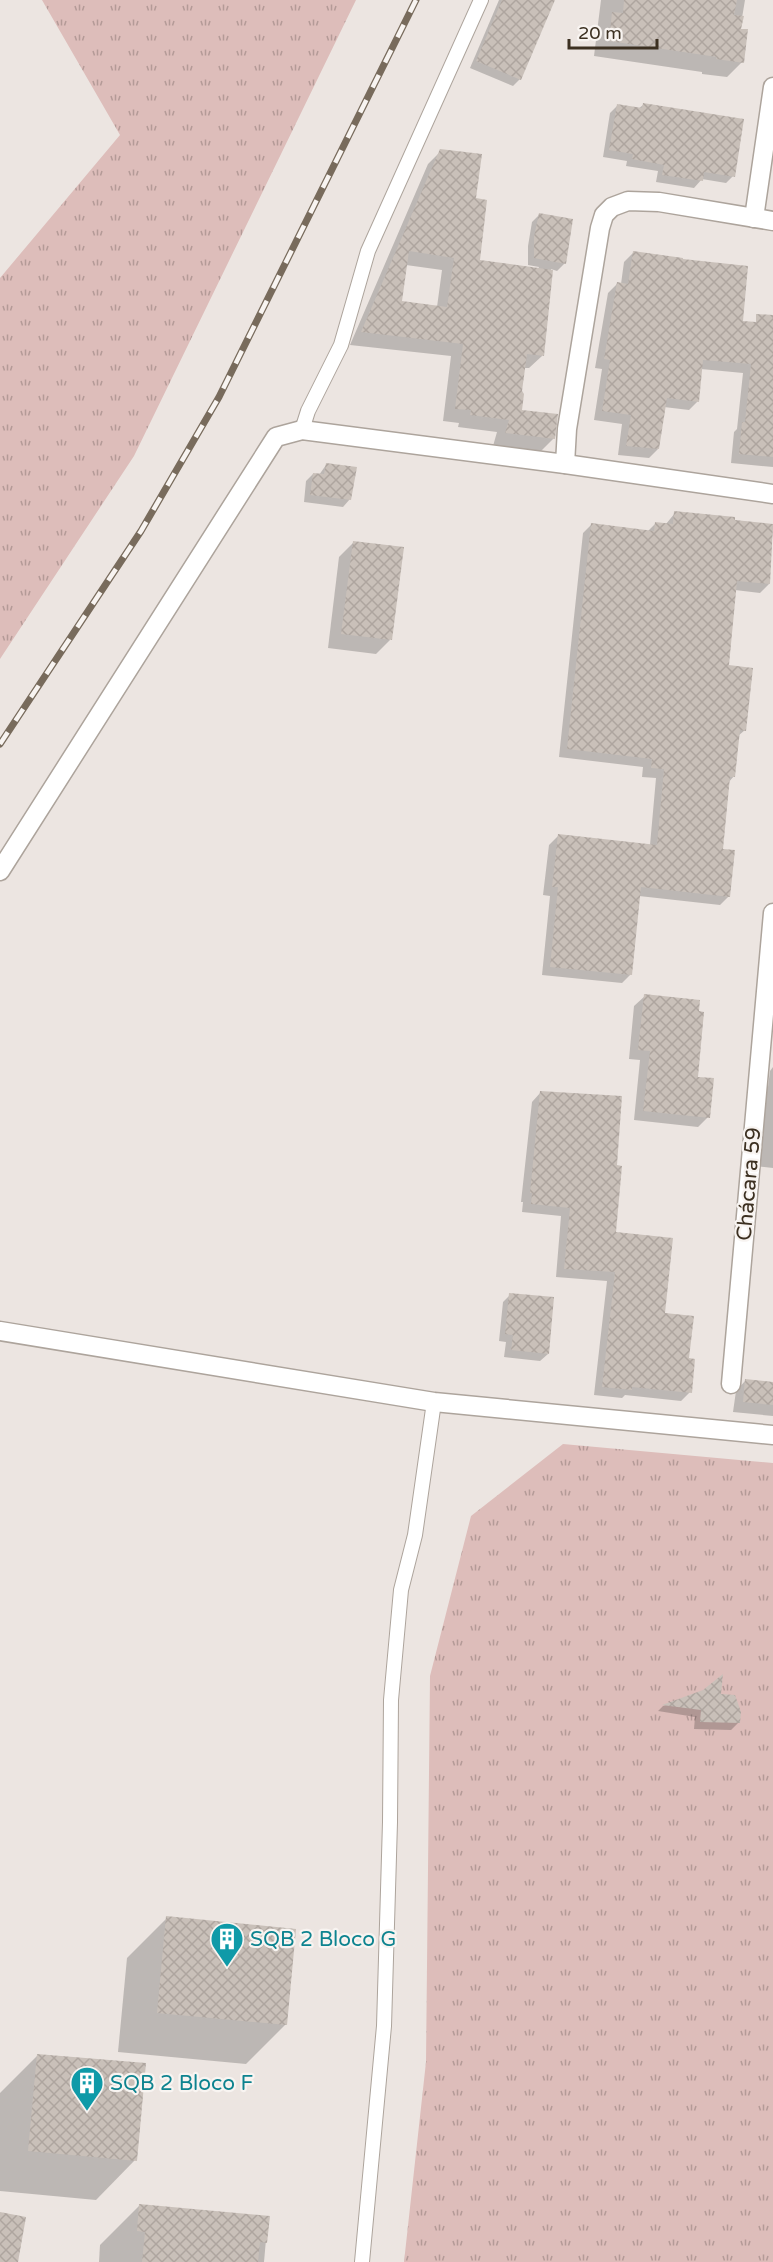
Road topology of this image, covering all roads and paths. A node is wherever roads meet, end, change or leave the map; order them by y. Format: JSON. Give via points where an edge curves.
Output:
{"nodes":[{"id":1,"x":481,"y":0,"type":"edge"},
{"id":2,"x":773,"y":87,"type":"edge"},
{"id":3,"x":754,"y":218,"type":"junction"},
{"id":4,"x":773,"y":221,"type":"edge"},
{"id":5,"x":302,"y":430,"type":"junction"},
{"id":6,"x":565,"y":464,"type":"junction"},
{"id":7,"x":773,"y":494,"type":"edge"},
{"id":8,"x":0,"y":871,"type":"edge"},
{"id":9,"x":773,"y":913,"type":"edge"},
{"id":10,"x":0,"y":1331,"type":"edge"},
{"id":11,"x":731,"y":1384,"type":"dead end"},
{"id":12,"x":434,"y":1402,"type":"junction"},
{"id":13,"x":773,"y":1434,"type":"edge"},
{"id":14,"x":362,"y":2262,"type":"edge"}],
"edges":[{"from":1,"to":5,"type":"lane","via":[[368,251],[341,345]]},
{"from":2,"to":3,"type":"street"},
{"from":3,"to":4,"type":"street"},
{"from":3,"to":6,"type":"street","via":[[659,202],[628,201],[604,215],[567,429]]},
{"from":5,"to":6,"type":"street"},
{"from":5,"to":8,"type":"street","via":[[276,437]]},
{"from":6,"to":7,"type":"street"},
{"from":9,"to":11,"type":"street","name":"Chácara 59"},
{"from":10,"to":12,"type":"street"},
{"from":12,"to":13,"type":"street"},
{"from":12,"to":14,"type":"lane","via":[[416,1535],[401,1590],[392,1690],[384,2026]]}]}
